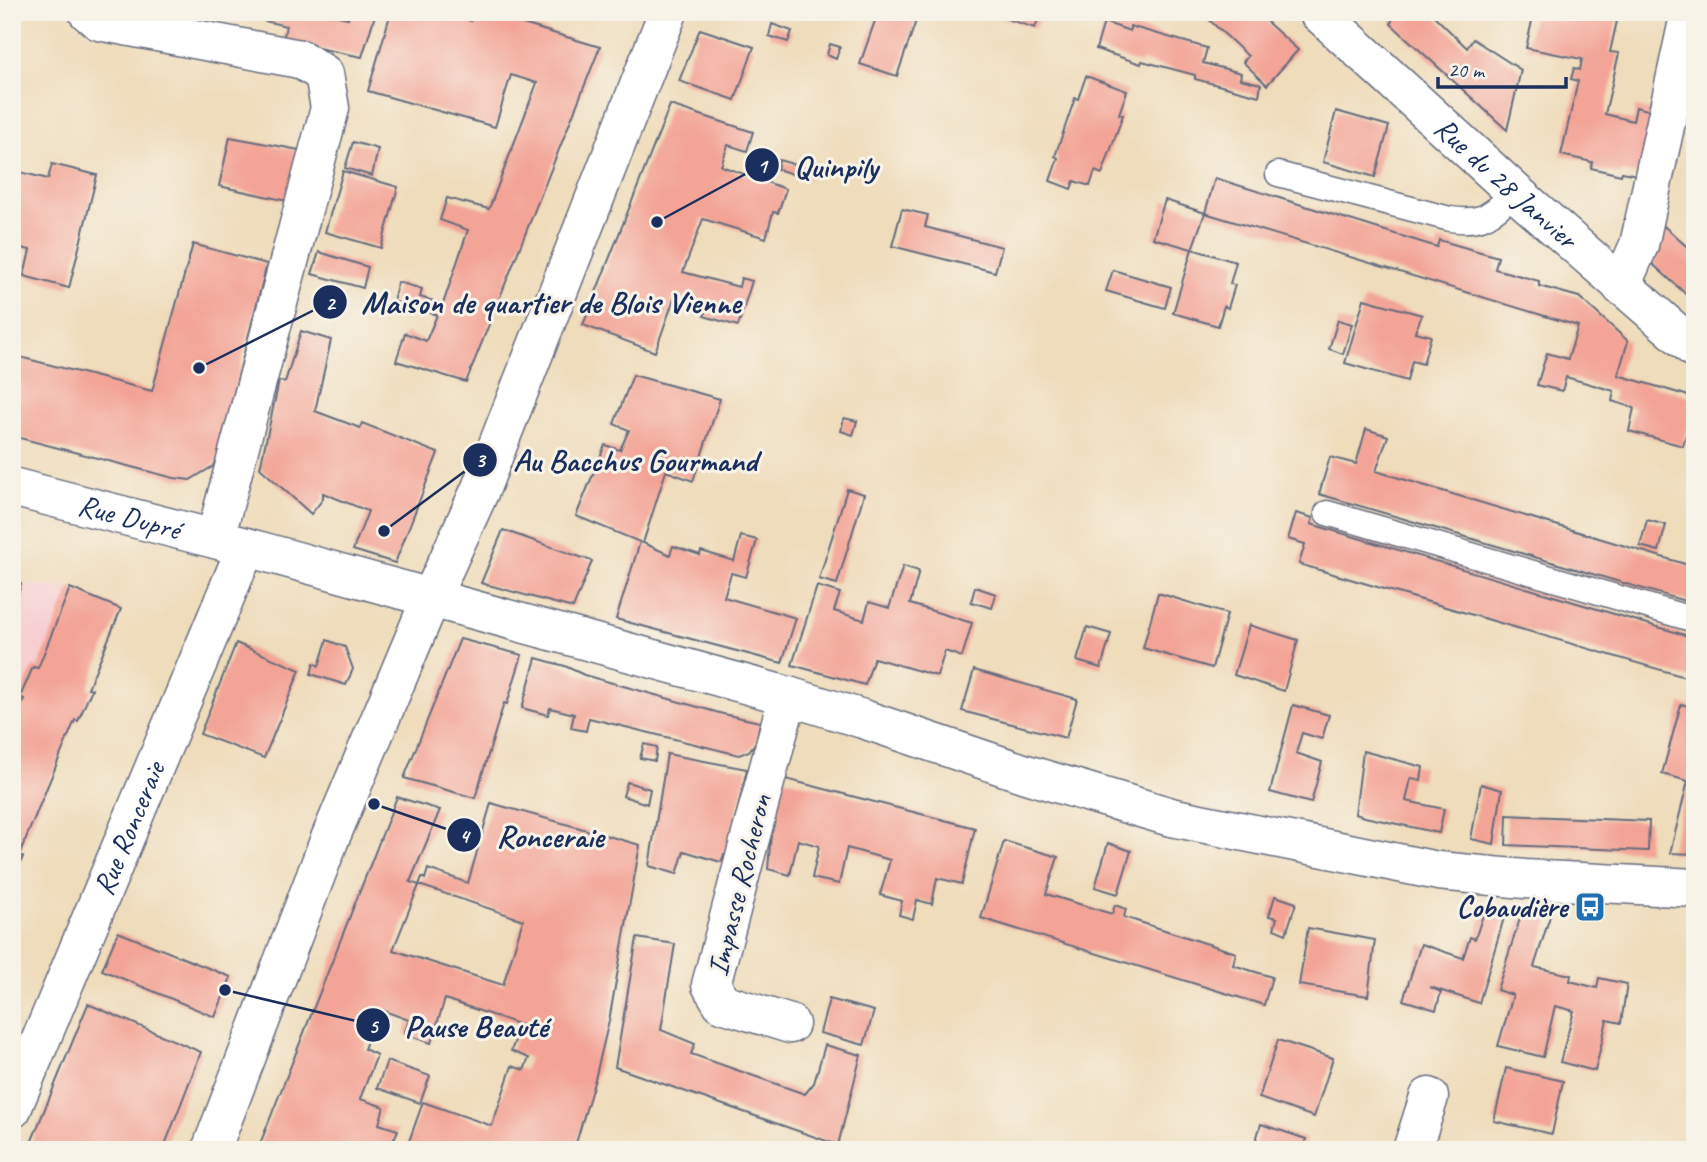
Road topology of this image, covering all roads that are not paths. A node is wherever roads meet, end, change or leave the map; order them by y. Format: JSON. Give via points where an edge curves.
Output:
{"nodes":[{"id":1,"x":88,"y":12,"type":"edge"},
{"id":2,"x":668,"y":12,"type":"edge"},
{"id":3,"x":1318,"y":12,"type":"edge"},
{"id":4,"x":1690,"y":12,"type":"edge"},
{"id":5,"x":1278,"y":174,"type":"dead end"},
{"id":6,"x":1516,"y":193,"type":"junction"},
{"id":7,"x":1621,"y":286,"type":"junction"},
{"id":8,"x":1695,"y":349,"type":"edge"},
{"id":9,"x":12,"y":487,"type":"edge"},
{"id":10,"x":1327,"y":513,"type":"dead end"},
{"id":11,"x":231,"y":543,"type":"junction"},
{"id":12,"x":431,"y":598,"type":"junction"},
{"id":13,"x":1695,"y":620,"type":"edge"},
{"id":14,"x":788,"y":696,"type":"junction"},
{"id":15,"x":1695,"y":888,"type":"edge"},
{"id":16,"x":790,"y":1024,"type":"dead end"},
{"id":17,"x":1429,"y":1097,"type":"dead end"},
{"id":18,"x":12,"y":1109,"type":"edge"},
{"id":19,"x":211,"y":1150,"type":"edge"},
{"id":20,"x":1412,"y":1150,"type":"edge"}],
"edges":[{"from":1,"to":11,"type":"street","name":"Rue Ronceraie","via":[[99,20],[300,59],[324,74],[330,108]]},
{"from":2,"to":12,"type":"street","via":[[481,488]]},
{"from":3,"to":6,"type":"street","name":"Rue du 28 Janvier"},
{"from":4,"to":7,"type":"street","via":[[1639,245]]},
{"from":5,"to":6,"type":"lane","via":[[1468,221],[1491,213]]},
{"from":6,"to":7,"type":"street","name":"Rue du 28 Janvier"},
{"from":7,"to":8,"type":"street","name":"Rue du 28 Janvier"},
{"from":9,"to":11,"type":"street","name":"Rue Dupré"},
{"from":10,"to":13,"type":"lane"},
{"from":11,"to":12,"type":"street","name":"Rue Dupré"},
{"from":11,"to":18,"type":"street","name":"Rue Ronceraie"},
{"from":12,"to":14,"type":"street","name":"Rue Dupré"},
{"from":12,"to":19,"type":"street","via":[[329,841]]},
{"from":14,"to":15,"type":"street","name":"Rue Dupré","via":[[1184,820],[1438,871]]},
{"from":14,"to":16,"type":"street","name":"Impasse Rocheron","via":[[711,985],[722,1003]]},
{"from":17,"to":20,"type":"street"}]}
